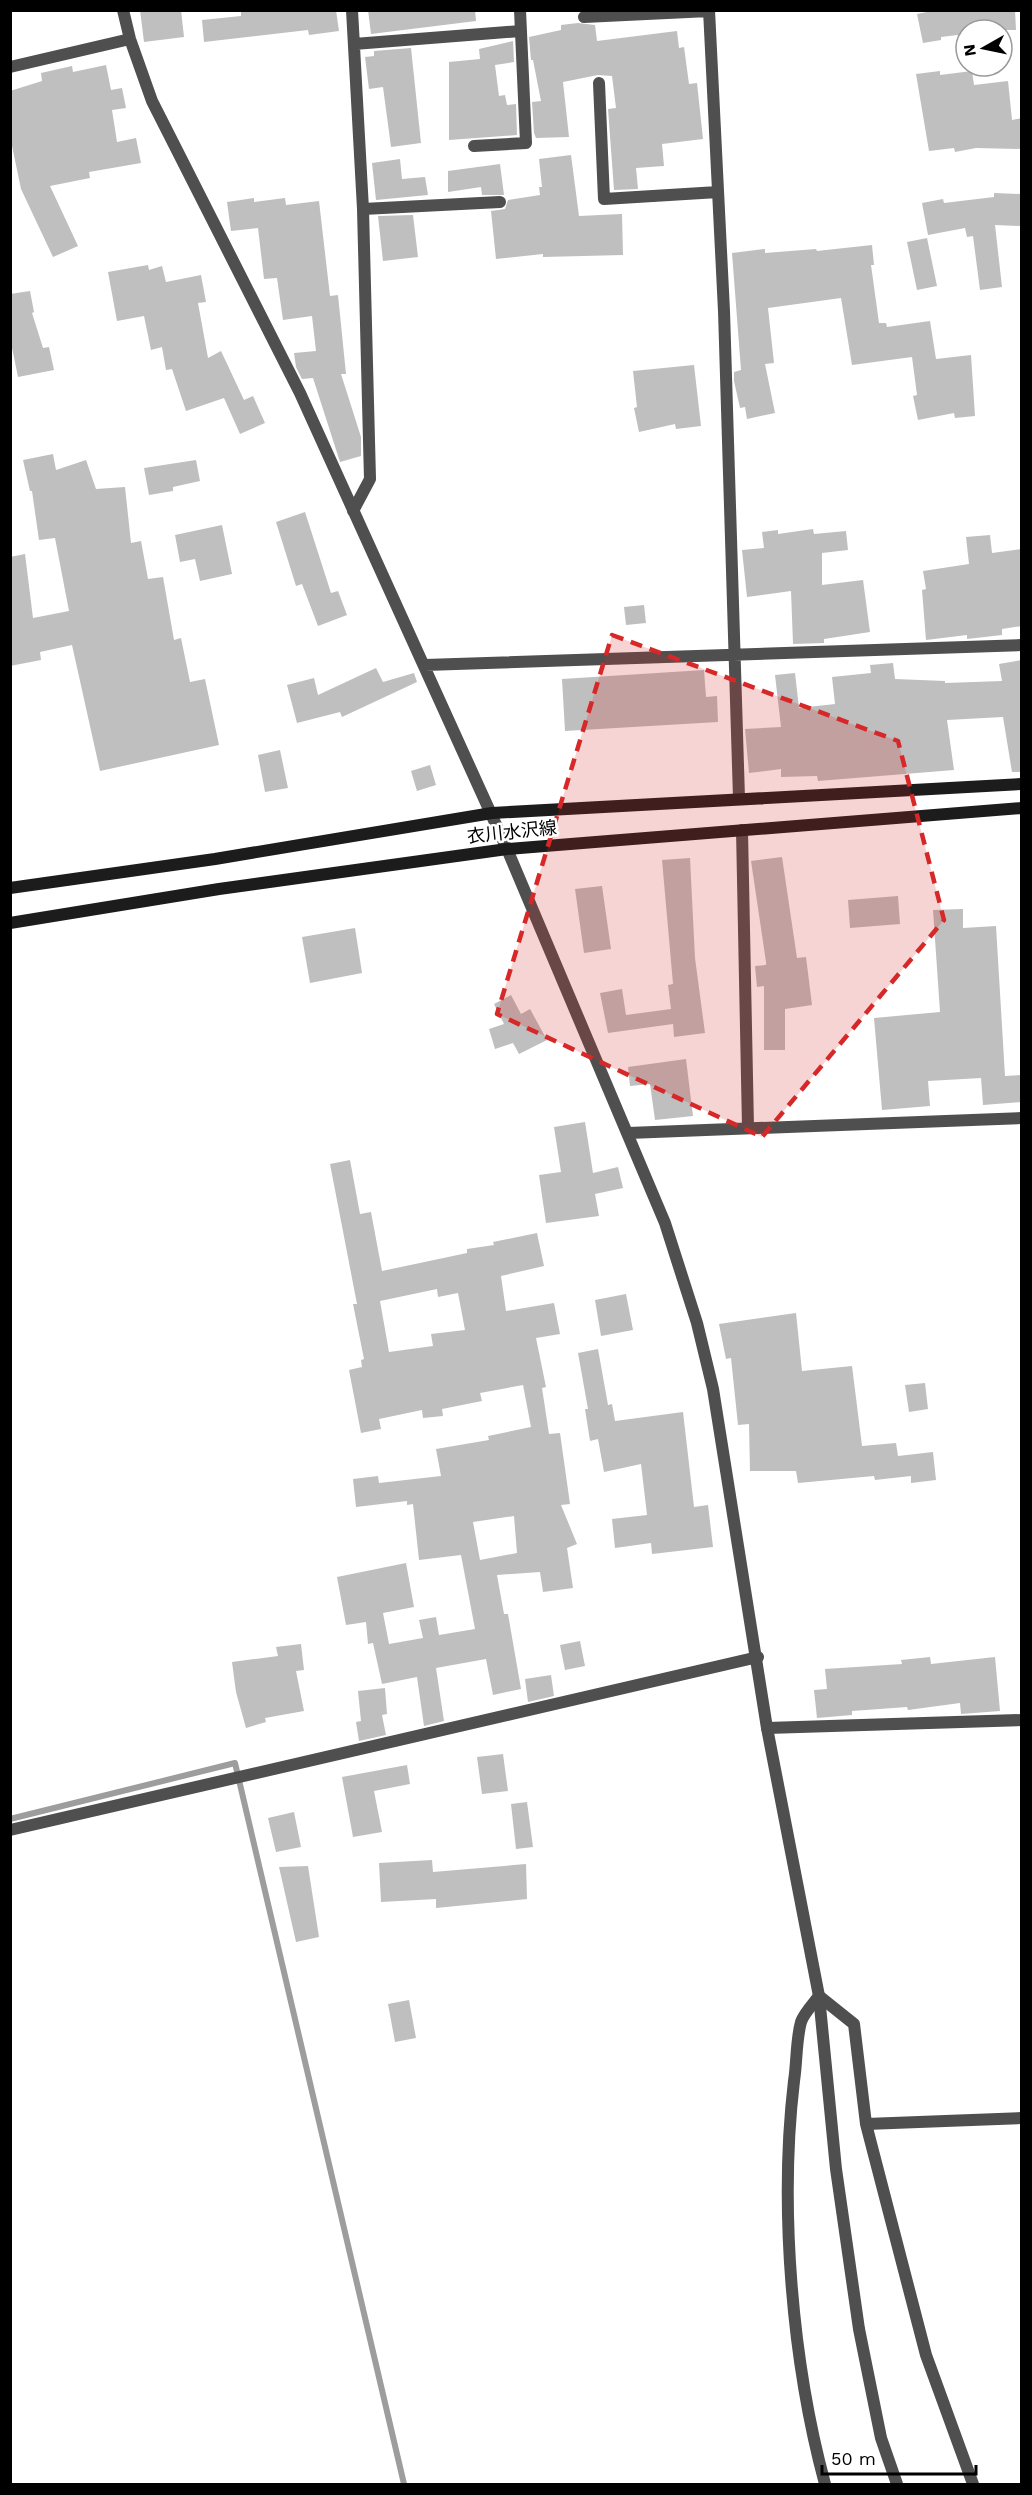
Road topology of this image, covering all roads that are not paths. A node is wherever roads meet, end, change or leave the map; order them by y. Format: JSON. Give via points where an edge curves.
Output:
{"nodes":[{"id":1,"x":123,"y":10,"type":"edge"},
{"id":2,"x":352,"y":10,"type":"edge"},
{"id":3,"x":520,"y":10,"type":"edge"},
{"id":4,"x":709,"y":11,"type":"edge"},
{"id":5,"x":584,"y":17,"type":"dead end"},
{"id":6,"x":521,"y":31,"type":"junction"},
{"id":7,"x":130,"y":39,"type":"junction"},
{"id":8,"x":354,"y":44,"type":"junction"},
{"id":9,"x":10,"y":67,"type":"edge"},
{"id":10,"x":598,"y":83,"type":"dead end"},
{"id":11,"x":474,"y":146,"type":"dead end"},
{"id":12,"x":718,"y":192,"type":"junction"},
{"id":13,"x":500,"y":202,"type":"dead end"},
{"id":14,"x":363,"y":209,"type":"junction"},
{"id":15,"x":353,"y":511,"type":"junction"},
{"id":16,"x":1022,"y":645,"type":"edge"},
{"id":17,"x":736,"y":656,"type":"junction"},
{"id":18,"x":425,"y":665,"type":"junction"},
{"id":19,"x":1022,"y":784,"type":"edge"},
{"id":20,"x":739,"y":798,"type":"junction"},
{"id":21,"x":1022,"y":808,"type":"edge"},
{"id":22,"x":492,"y":813,"type":"junction"},
{"id":23,"x":742,"y":830,"type":"junction"},
{"id":24,"x":507,"y":849,"type":"junction"},
{"id":25,"x":11,"y":887,"type":"edge"},
{"id":26,"x":10,"y":923,"type":"edge"},
{"id":27,"x":1022,"y":1118,"type":"edge"},
{"id":28,"x":748,"y":1127,"type":"junction"},
{"id":29,"x":628,"y":1133,"type":"junction"},
{"id":30,"x":758,"y":1656,"type":"junction"},
{"id":31,"x":1022,"y":1720,"type":"edge"},
{"id":32,"x":767,"y":1728,"type":"junction"},
{"id":33,"x":10,"y":1830,"type":"edge"},
{"id":34,"x":819,"y":1996,"type":"junction"},
{"id":35,"x":1022,"y":2118,"type":"edge"},
{"id":36,"x":866,"y":2124,"type":"junction"},
{"id":37,"x":825,"y":2484,"type":"edge"},
{"id":38,"x":897,"y":2484,"type":"edge"},
{"id":39,"x":973,"y":2484,"type":"edge"}],
"edges":[{"from":1,"to":7,"type":"street"},
{"from":2,"to":8,"type":"street"},
{"from":3,"to":6,"type":"street"},
{"from":4,"to":5,"type":"street"},
{"from":4,"to":12,"type":"street"},
{"from":6,"to":8,"type":"street"},
{"from":6,"to":11,"type":"street","via":[[526,143]]},
{"from":7,"to":9,"type":"street"},
{"from":7,"to":15,"type":"street","via":[[152,101],[300,393]]},
{"from":8,"to":14,"type":"street"},
{"from":10,"to":12,"type":"street","via":[[604,199]]},
{"from":12,"to":17,"type":"street"},
{"from":13,"to":14,"type":"street"},
{"from":14,"to":15,"type":"street","via":[[370,479]]},
{"from":15,"to":18,"type":"street"},
{"from":16,"to":17,"type":"street"},
{"from":17,"to":18,"type":"street"},
{"from":17,"to":20,"type":"street"},
{"from":18,"to":22,"type":"street"},
{"from":19,"to":20,"type":"main road","name":"衣川水沢線"},
{"from":20,"to":22,"type":"main road","name":"衣川水沢線"},
{"from":21,"to":23,"type":"main road","name":"衣川水沢線"},
{"from":22,"to":24,"type":"street"},
{"from":22,"to":25,"type":"main road","name":"衣川水沢線","via":[[215,859]]},
{"from":23,"to":24,"type":"main road","name":"衣川水沢線"},
{"from":23,"to":28,"type":"street"},
{"from":24,"to":26,"type":"main road","name":"衣川水沢線"},
{"from":24,"to":29,"type":"street"},
{"from":27,"to":28,"type":"street"},
{"from":28,"to":29,"type":"street"},
{"from":29,"to":30,"type":"street","via":[[664,1223],[708,1367]]},
{"from":30,"to":32,"type":"street"},
{"from":30,"to":33,"type":"street"},
{"from":31,"to":32,"type":"street"},
{"from":32,"to":34,"type":"street"},
{"from":34,"to":36,"type":"street","via":[[854,2024]]},
{"from":34,"to":37,"type":"street","via":[[802,2020],[790,2120],[789,2201],[796,2323],[811,2433]]},
{"from":34,"to":38,"type":"street","via":[[836,2169],[854,2294],[881,2438]]},
{"from":35,"to":36,"type":"street"},
{"from":36,"to":39,"type":"street","via":[[926,2355]]}]}
